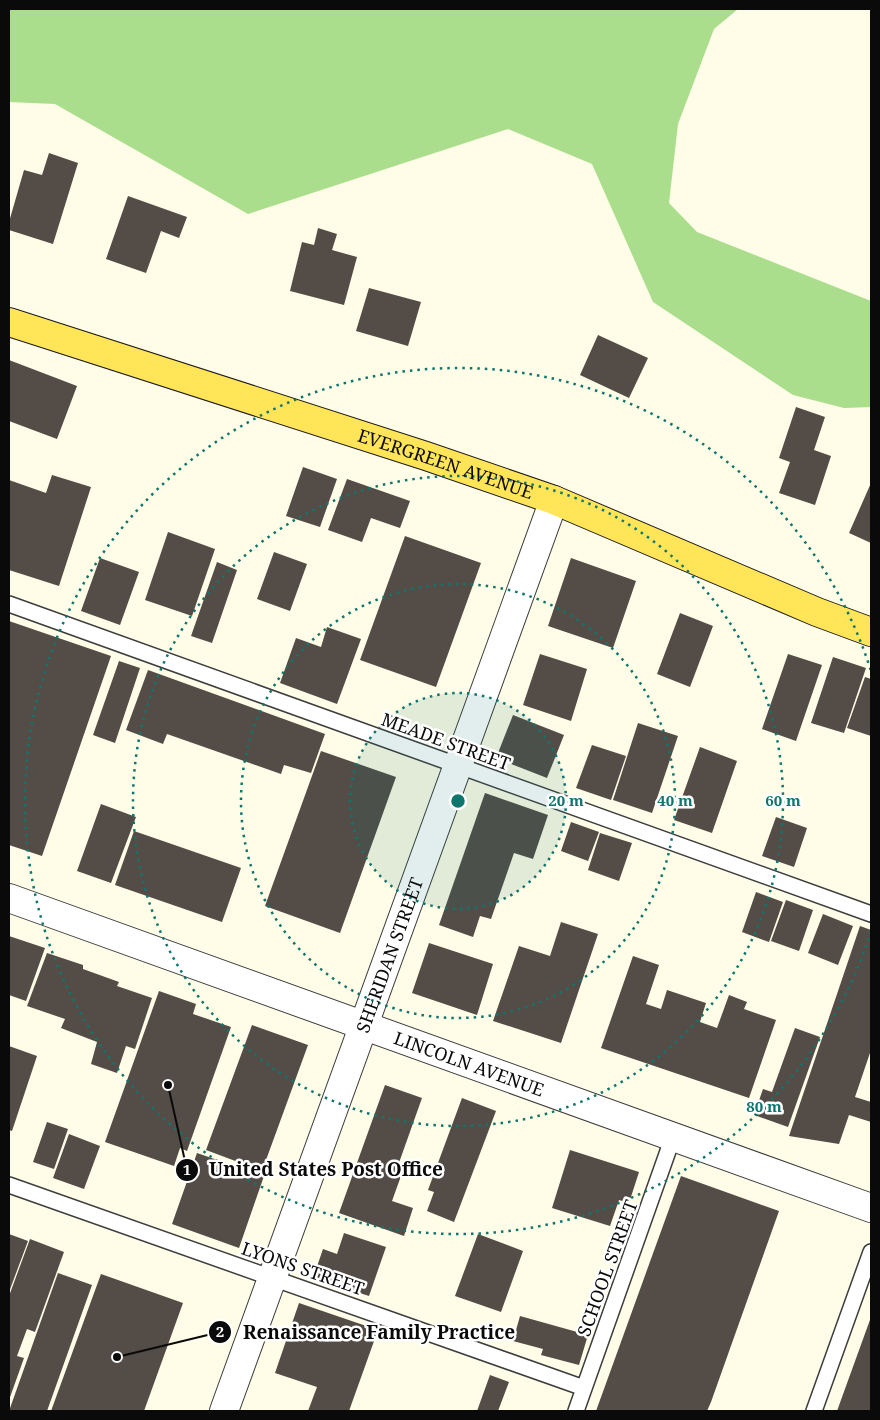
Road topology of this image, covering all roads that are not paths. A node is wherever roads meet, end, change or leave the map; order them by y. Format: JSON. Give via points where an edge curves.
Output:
{"nodes":[{"id":1,"x":9,"y":322,"type":"edge"},
{"id":2,"x":554,"y":500,"type":"junction"},
{"id":3,"x":9,"y":604,"type":"edge"},
{"id":4,"x":871,"y":632,"type":"edge"},
{"id":5,"x":457,"y":766,"type":"junction"},
{"id":6,"x":9,"y":898,"type":"edge"},
{"id":7,"x":871,"y":914,"type":"edge"},
{"id":8,"x":363,"y":1025,"type":"junction"},
{"id":9,"x":673,"y":1137,"type":"junction"},
{"id":10,"x":9,"y":1185,"type":"edge"},
{"id":11,"x":871,"y":1208,"type":"edge"},
{"id":12,"x":871,"y":1252,"type":"edge"},
{"id":13,"x":272,"y":1276,"type":"junction"},
{"id":14,"x":584,"y":1388,"type":"junction"},
{"id":15,"x":224,"y":1411,"type":"edge"},
{"id":16,"x":576,"y":1411,"type":"edge"},
{"id":17,"x":814,"y":1411,"type":"edge"}],
"edges":[{"from":1,"to":2,"type":"main road","name":"EVERGREEN AVENUE"},
{"from":2,"to":4,"type":"main road","name":"EVERGREEN AVENUE"},
{"from":2,"to":5,"type":"street","name":"SHERIDAN STREET"},
{"from":3,"to":5,"type":"lane","name":"MEADE STREET"},
{"from":5,"to":7,"type":"lane","name":"MEADE STREET"},
{"from":5,"to":8,"type":"street","name":"SHERIDAN STREET"},
{"from":6,"to":8,"type":"street","name":"LINCOLN AVENUE"},
{"from":8,"to":9,"type":"street","name":"LINCOLN AVENUE"},
{"from":8,"to":13,"type":"street","name":"SHERIDAN STREET"},
{"from":9,"to":11,"type":"street","name":"LINCOLN AVENUE"},
{"from":9,"to":14,"type":"lane","name":"SCHOOL STREET"},
{"from":10,"to":13,"type":"lane","name":"LYONS STREET"},
{"from":12,"to":17,"type":"lane"},
{"from":13,"to":14,"type":"lane","name":"LYONS STREET"},
{"from":13,"to":15,"type":"street","name":"SHERIDAN STREET"},
{"from":14,"to":16,"type":"lane","name":"SCHOOL STREET"}]}
